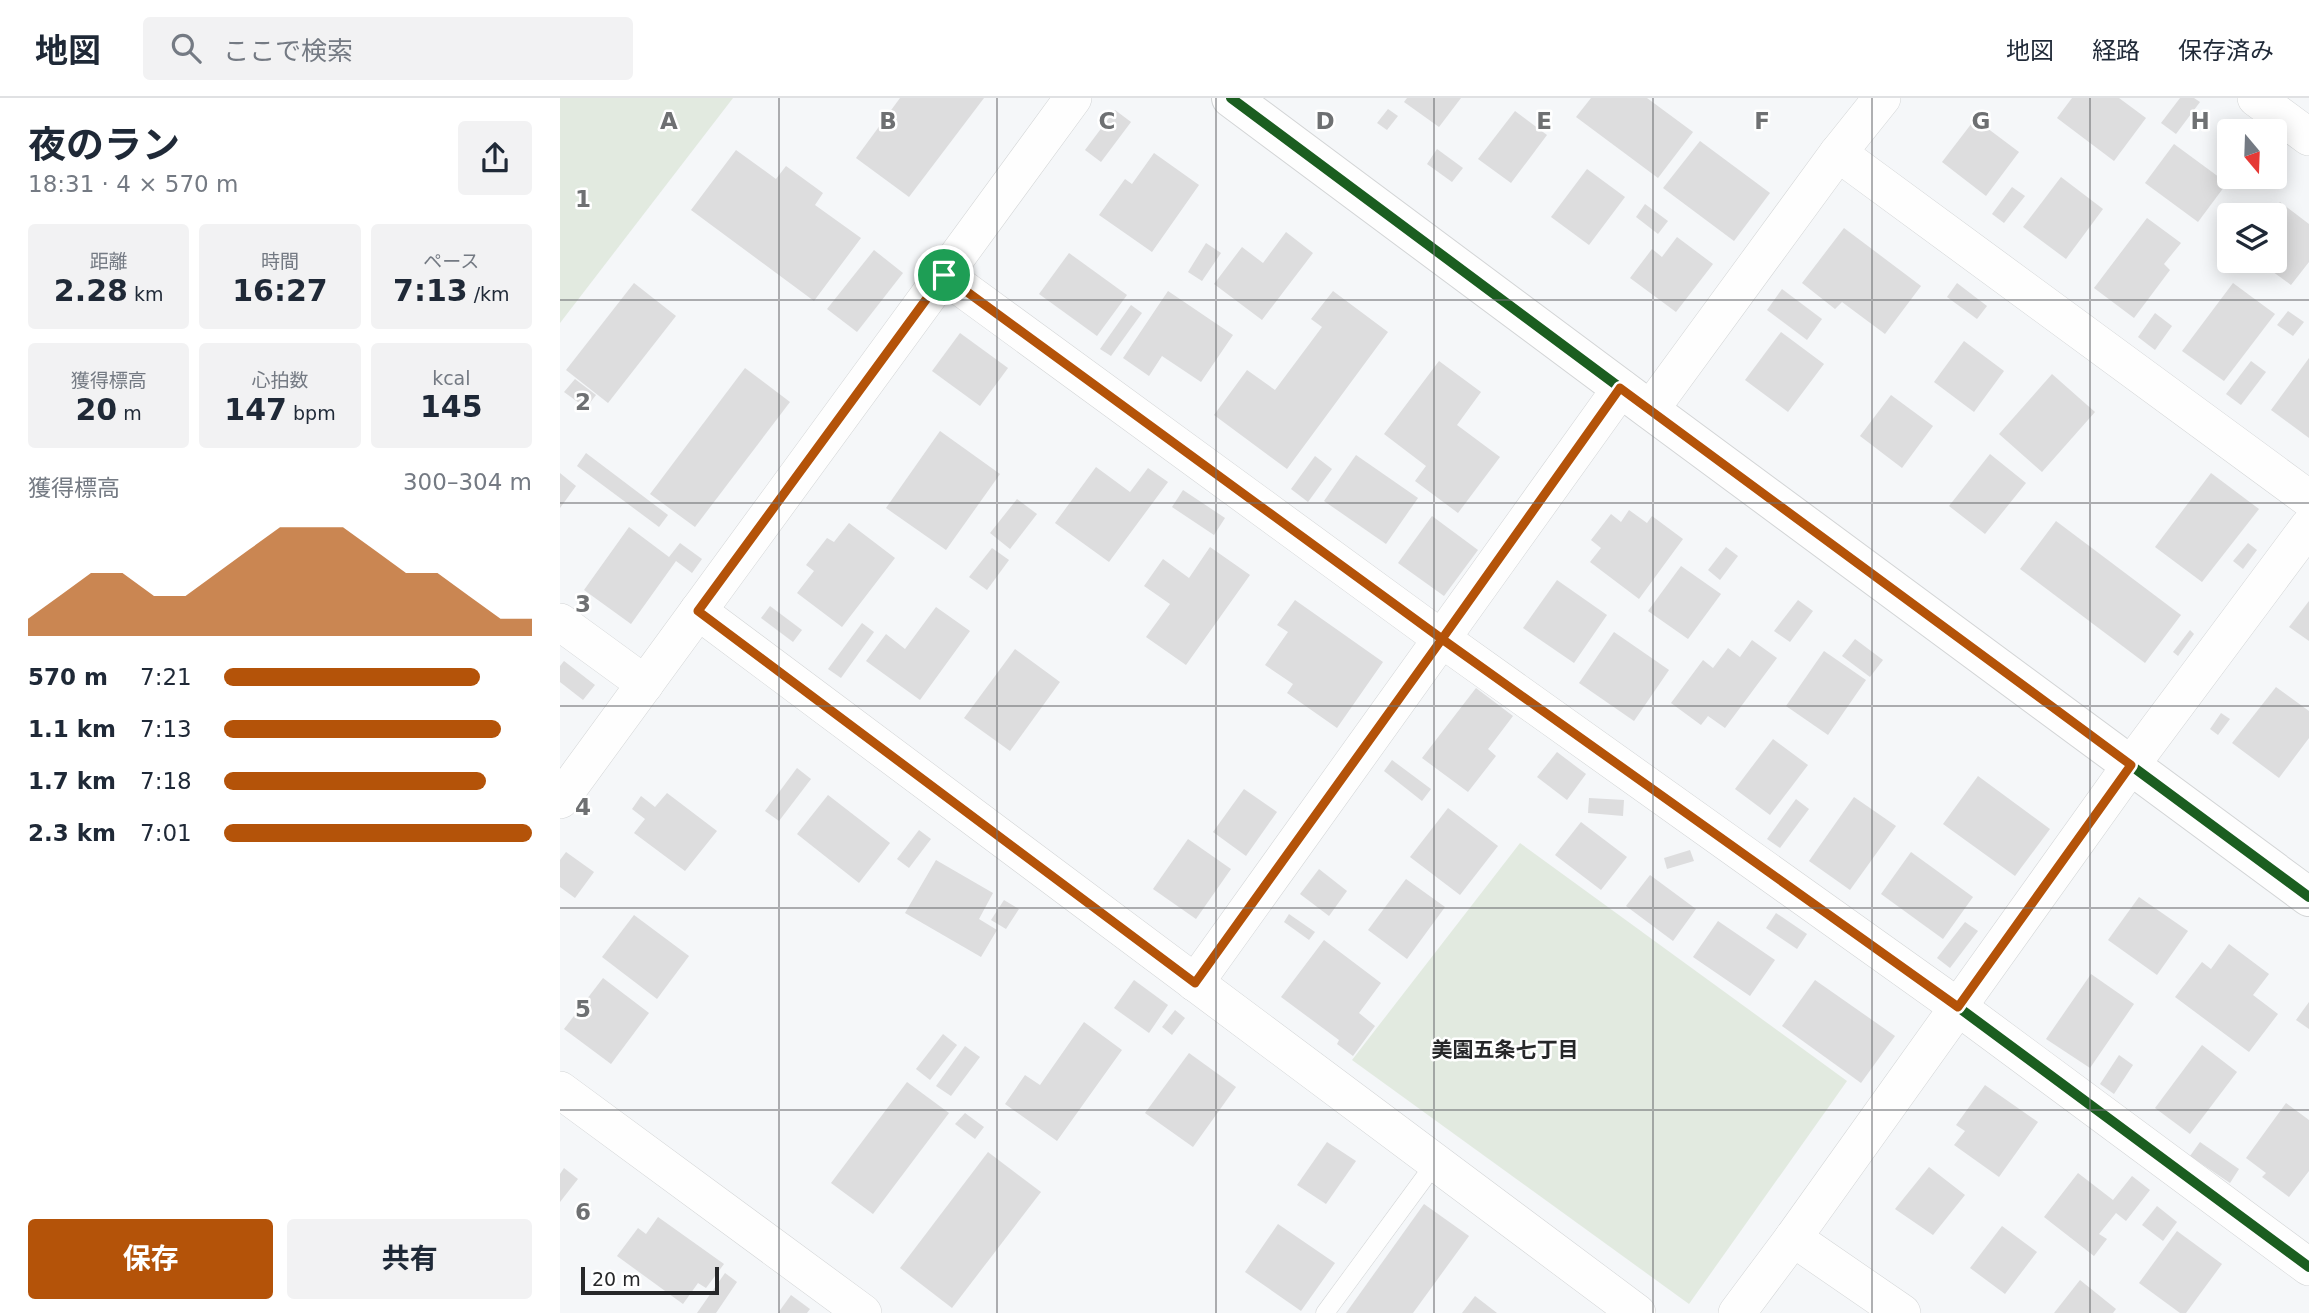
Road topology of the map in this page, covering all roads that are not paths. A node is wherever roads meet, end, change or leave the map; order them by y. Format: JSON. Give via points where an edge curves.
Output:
{"nodes":[{"id":1,"x":1073,"y":98,"type":"edge"},
{"id":2,"x":1231,"y":98,"type":"edge"},
{"id":3,"x":1882,"y":98,"type":"edge"},
{"id":4,"x":2256,"y":98,"type":"edge"},
{"id":5,"x":2309,"y":137,"type":"edge"},
{"id":6,"x":1838,"y":153,"type":"junction"},
{"id":7,"x":944,"y":275,"type":"junction"},
{"id":8,"x":1635,"y":399,"type":"junction"},
{"id":9,"x":2309,"y":499,"type":"edge"},
{"id":10,"x":2309,"y":526,"type":"edge"},
{"id":11,"x":698,"y":611,"type":"junction"},
{"id":12,"x":560,"y":622,"type":"edge"},
{"id":13,"x":1442,"y":639,"type":"junction"},
{"id":14,"x":645,"y":684,"type":"junction"},
{"id":15,"x":2131,"y":765,"type":"junction"},
{"id":16,"x":560,"y":800,"type":"edge"},
{"id":17,"x":2309,"y":897,"type":"edge"},
{"id":18,"x":1195,"y":983,"type":"junction"},
{"id":19,"x":1958,"y":1007,"type":"junction"},
{"id":20,"x":560,"y":1090,"type":"edge"},
{"id":21,"x":1436,"y":1162,"type":"junction"},
{"id":22,"x":1793,"y":1238,"type":"junction"},
{"id":23,"x":2309,"y":1267,"type":"edge"},
{"id":24,"x":863,"y":1313,"type":"edge"},
{"id":25,"x":1325,"y":1313,"type":"edge"},
{"id":26,"x":1637,"y":1313,"type":"edge"},
{"id":27,"x":1737,"y":1313,"type":"edge"},
{"id":28,"x":1902,"y":1313,"type":"edge"}],
"edges":[{"from":1,"to":7,"type":"street"},
{"from":2,"to":8,"type":"street"},
{"from":3,"to":6,"type":"street"},
{"from":4,"to":5,"type":"street"},
{"from":6,"to":8,"type":"street"},
{"from":6,"to":9,"type":"street"},
{"from":7,"to":11,"type":"street"},
{"from":7,"to":13,"type":"street"},
{"from":8,"to":13,"type":"street"},
{"from":8,"to":15,"type":"street"},
{"from":10,"to":15,"type":"street"},
{"from":11,"to":14,"type":"street"},
{"from":11,"to":18,"type":"street"},
{"from":12,"to":14,"type":"street"},
{"from":13,"to":18,"type":"street"},
{"from":13,"to":19,"type":"street"},
{"from":14,"to":16,"type":"street"},
{"from":15,"to":17,"type":"street"},
{"from":15,"to":19,"type":"street"},
{"from":18,"to":21,"type":"street"},
{"from":19,"to":22,"type":"street"},
{"from":19,"to":23,"type":"street"},
{"from":20,"to":24,"type":"street"},
{"from":21,"to":25,"type":"lane"},
{"from":21,"to":26,"type":"street"},
{"from":22,"to":27,"type":"street"},
{"from":22,"to":28,"type":"street"}]}
